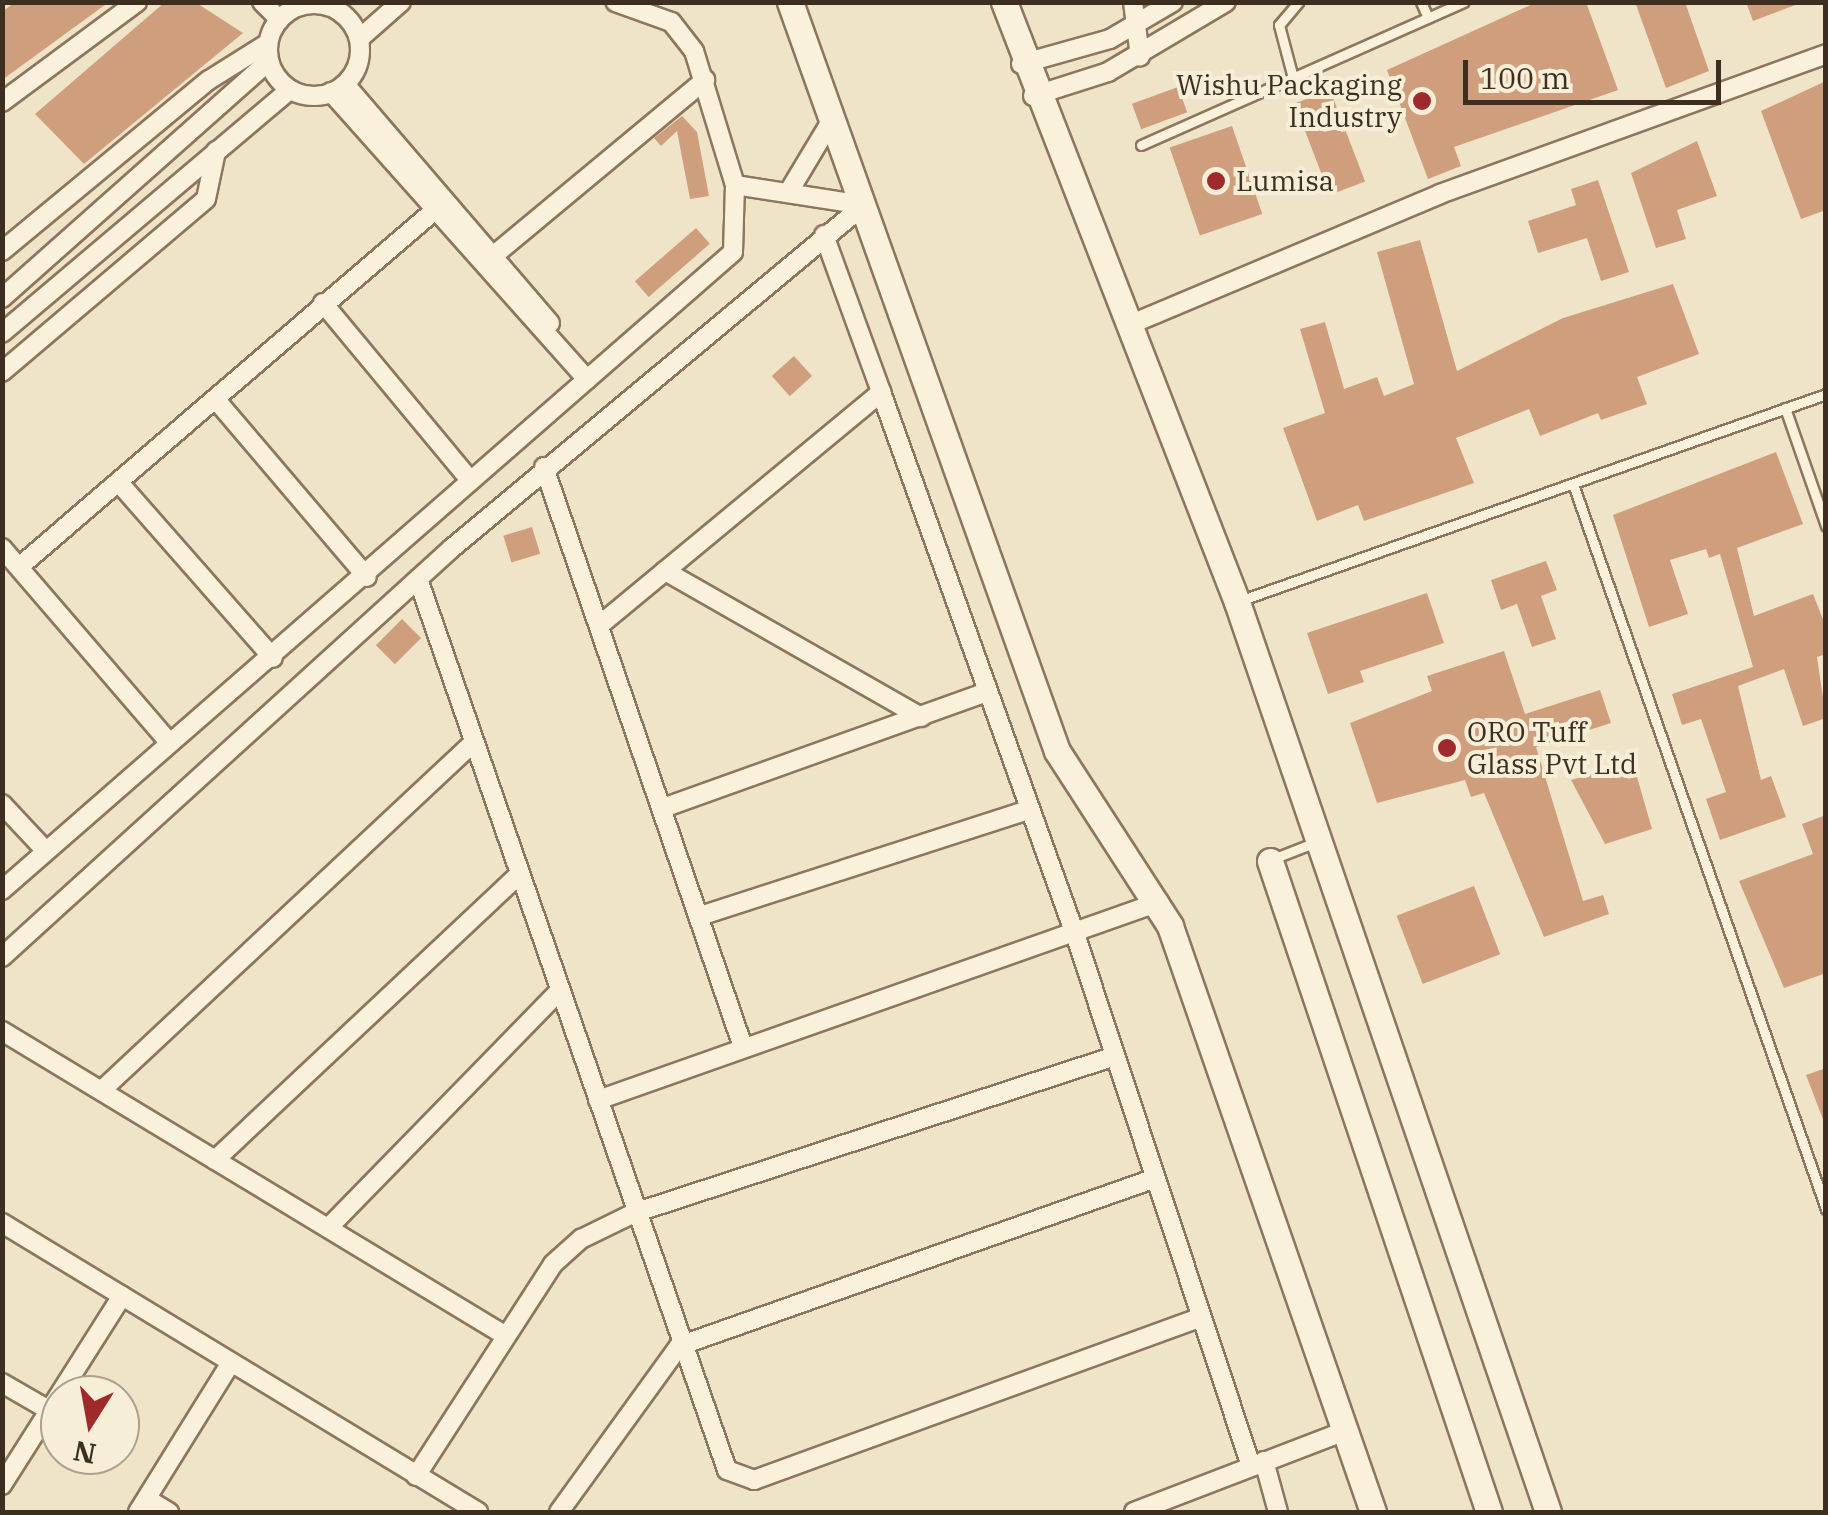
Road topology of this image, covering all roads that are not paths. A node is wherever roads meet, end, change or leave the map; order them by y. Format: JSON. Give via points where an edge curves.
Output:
{"nodes":[{"id":1,"x":136,"y":2,"type":"edge"},
{"id":2,"x":262,"y":2,"type":"edge"},
{"id":3,"x":400,"y":2,"type":"edge"},
{"id":4,"x":615,"y":2,"type":"edge"},
{"id":5,"x":790,"y":2,"type":"edge"},
{"id":6,"x":1004,"y":2,"type":"edge"},
{"id":7,"x":1133,"y":2,"type":"edge"},
{"id":8,"x":1173,"y":2,"type":"edge"},
{"id":9,"x":1226,"y":2,"type":"edge"},
{"id":10,"x":1298,"y":2,"type":"edge"},
{"id":11,"x":1421,"y":2,"type":"edge"},
{"id":12,"x":1464,"y":2,"type":"edge"},
{"id":13,"x":302,"y":4,"type":"edge"},
{"id":14,"x":343,"y":6,"type":"edge"},
{"id":15,"x":1428,"y":18,"type":"junction"},
{"id":16,"x":280,"y":20,"type":"junction"},
{"id":17,"x":1132,"y":30,"type":"junction"},
{"id":18,"x":360,"y":39,"type":"junction"},
{"id":19,"x":268,"y":52,"type":"junction"},
{"id":20,"x":1826,"y":54,"type":"edge"},
{"id":21,"x":1140,"y":57,"type":"junction"},
{"id":22,"x":1021,"y":64,"type":"junction"},
{"id":23,"x":1292,"y":78,"type":"junction"},
{"id":24,"x":705,"y":80,"type":"junction"},
{"id":25,"x":338,"y":88,"type":"junction"},
{"id":26,"x":290,"y":90,"type":"junction"},
{"id":27,"x":1033,"y":96,"type":"junction"},
{"id":28,"x":2,"y":102,"type":"edge"},
{"id":29,"x":833,"y":118,"type":"junction"},
{"id":30,"x":1142,"y":145,"type":"dead end"},
{"id":31,"x":216,"y":151,"type":"junction"},
{"id":32,"x":735,"y":186,"type":"junction"},
{"id":33,"x":791,"y":188,"type":"junction"},
{"id":34,"x":864,"y":205,"type":"junction"},
{"id":35,"x":435,"y":210,"type":"junction"},
{"id":36,"x":824,"y":235,"type":"junction"},
{"id":37,"x":2,"y":251,"type":"edge"},
{"id":38,"x":493,"y":256,"type":"junction"},
{"id":39,"x":2,"y":298,"type":"edge"},
{"id":40,"x":323,"y":303,"type":"junction"},
{"id":41,"x":1130,"y":325,"type":"junction"},
{"id":42,"x":2,"y":332,"type":"edge"},
{"id":43,"x":2,"y":372,"type":"edge"},
{"id":44,"x":584,"y":374,"type":"junction"},
{"id":45,"x":881,"y":392,"type":"junction"},
{"id":46,"x":1826,"y":394,"type":"edge"},
{"id":47,"x":217,"y":400,"type":"junction"},
{"id":48,"x":1785,"y":408,"type":"junction"},
{"id":49,"x":544,"y":467,"type":"junction"},
{"id":50,"x":472,"y":480,"type":"junction"},
{"id":51,"x":1572,"y":484,"type":"junction"},
{"id":52,"x":121,"y":485,"type":"junction"},
{"id":53,"x":1826,"y":526,"type":"edge"},
{"id":54,"x":2,"y":548,"type":"edge"},
{"id":55,"x":19,"y":567,"type":"junction"},
{"id":56,"x":665,"y":571,"type":"junction"},
{"id":57,"x":367,"y":578,"type":"junction"},
{"id":58,"x":418,"y":579,"type":"junction"},
{"id":59,"x":1237,"y":602,"type":"junction"},
{"id":60,"x":601,"y":624,"type":"junction"},
{"id":61,"x":273,"y":658,"type":"junction"},
{"id":62,"x":984,"y":693,"type":"junction"},
{"id":63,"x":921,"y":716,"type":"junction"},
{"id":64,"x":474,"y":742,"type":"junction"},
{"id":65,"x":170,"y":744,"type":"junction"},
{"id":66,"x":2,"y":804,"type":"edge"},
{"id":67,"x":664,"y":808,"type":"junction"},
{"id":68,"x":1026,"y":811,"type":"junction"},
{"id":69,"x":1318,"y":841,"type":"junction"},
{"id":70,"x":45,"y":850,"type":"junction"},
{"id":71,"x":1270,"y":860,"type":"joint"},
{"id":72,"x":520,"y":874,"type":"junction"},
{"id":73,"x":2,"y":890,"type":"edge"},
{"id":74,"x":1159,"y":902,"type":"junction"},
{"id":75,"x":700,"y":916,"type":"junction"},
{"id":76,"x":1076,"y":934,"type":"junction"},
{"id":77,"x":2,"y":957,"type":"edge"},
{"id":78,"x":559,"y":991,"type":"junction"},
{"id":79,"x":2,"y":1031,"type":"edge"},
{"id":80,"x":743,"y":1047,"type":"junction"},
{"id":81,"x":1112,"y":1056,"type":"junction"},
{"id":82,"x":102,"y":1090,"type":"junction"},
{"id":83,"x":598,"y":1100,"type":"junction"},
{"id":84,"x":215,"y":1160,"type":"junction"},
{"id":85,"x":1153,"y":1180,"type":"junction"},
{"id":86,"x":1826,"y":1209,"type":"edge"},
{"id":87,"x":634,"y":1213,"type":"junction"},
{"id":88,"x":2,"y":1224,"type":"edge"},
{"id":89,"x":330,"y":1227,"type":"junction"},
{"id":90,"x":122,"y":1296,"type":"junction"},
{"id":91,"x":1200,"y":1318,"type":"junction"},
{"id":92,"x":506,"y":1336,"type":"junction"},
{"id":93,"x":679,"y":1346,"type":"junction"},
{"id":94,"x":230,"y":1364,"type":"junction"},
{"id":95,"x":70,"y":1375,"type":"edge"},
{"id":96,"x":2,"y":1382,"type":"edge"},
{"id":97,"x":40,"y":1406,"type":"edge"},
{"id":98,"x":40,"y":1422,"type":"edge"},
{"id":99,"x":1344,"y":1431,"type":"junction"},
{"id":100,"x":1258,"y":1464,"type":"junction"},
{"id":101,"x":416,"y":1476,"type":"junction"},
{"id":102,"x":2,"y":1486,"type":"edge"},
{"id":103,"x":142,"y":1506,"type":"edge"},
{"id":104,"x":169,"y":1512,"type":"edge"},
{"id":105,"x":478,"y":1512,"type":"edge"},
{"id":106,"x":560,"y":1512,"type":"edge"},
{"id":107,"x":1134,"y":1512,"type":"edge"},
{"id":108,"x":1278,"y":1512,"type":"edge"},
{"id":109,"x":1373,"y":1512,"type":"edge"},
{"id":110,"x":1489,"y":1512,"type":"edge"},
{"id":111,"x":1548,"y":1512,"type":"edge"}],
"edges":[{"from":1,"to":28,"type":"street"},
{"from":2,"to":16,"type":"street"},
{"from":3,"to":18,"type":"street"},
{"from":4,"to":24,"type":"street","via":[[683,30]]},
{"from":5,"to":29,"type":"main road"},
{"from":6,"to":22,"type":"main road"},
{"from":7,"to":17,"type":"street"},
{"from":8,"to":17,"type":"street"},
{"from":9,"to":21,"type":"street"},
{"from":10,"to":23,"type":"lane","via":[[1279,25]]},
{"from":11,"to":15,"type":"lane"},
{"from":12,"to":15,"type":"lane"},
{"from":13,"to":14,"type":"street"},
{"from":13,"to":16,"type":"street"},
{"from":14,"to":18,"type":"street"},
{"from":15,"to":23,"type":"lane"},
{"from":16,"to":19,"type":"street"},
{"from":17,"to":21,"type":"street"},
{"from":17,"to":22,"type":"street"},
{"from":18,"to":25,"type":"street"},
{"from":19,"to":26,"type":"street"},
{"from":19,"to":37,"type":"street","via":[[209,80]]},
{"from":19,"to":39,"type":"street"},
{"from":20,"to":41,"type":"street","via":[[1440,194]]},
{"from":21,"to":27,"type":"street"},
{"from":22,"to":27,"type":"main road"},
{"from":23,"to":30,"type":"lane"},
{"from":24,"to":32,"type":"street"},
{"from":24,"to":38,"type":"street"},
{"from":25,"to":26,"type":"street"},
{"from":25,"to":35,"type":"street"},
{"from":25,"to":38,"type":"street"},
{"from":26,"to":31,"type":"street"},
{"from":27,"to":41,"type":"main road"},
{"from":29,"to":33,"type":"street"},
{"from":29,"to":34,"type":"main road"},
{"from":31,"to":42,"type":"street"},
{"from":31,"to":43,"type":"street","via":[[206,200]]},
{"from":32,"to":33,"type":"street"},
{"from":32,"to":44,"type":"street","via":[[733,252]]},
{"from":33,"to":34,"type":"street"},
{"from":34,"to":36,"type":"street"},
{"from":34,"to":74,"type":"main road","via":[[1057,751]]},
{"from":35,"to":40,"type":"street"},
{"from":35,"to":44,"type":"street"},
{"from":36,"to":45,"type":"street"},
{"from":36,"to":49,"type":"street"},
{"from":38,"to":44,"type":"street"},
{"from":40,"to":47,"type":"street"},
{"from":40,"to":50,"type":"street"},
{"from":41,"to":59,"type":"main road"},
{"from":44,"to":50,"type":"street"},
{"from":45,"to":56,"type":"street"},
{"from":45,"to":62,"type":"street"},
{"from":46,"to":48,"type":"lane"},
{"from":47,"to":52,"type":"street"},
{"from":47,"to":57,"type":"street"},
{"from":48,"to":51,"type":"lane"},
{"from":48,"to":53,"type":"lane"},
{"from":49,"to":58,"type":"street"},
{"from":49,"to":60,"type":"street"},
{"from":50,"to":57,"type":"street"},
{"from":51,"to":59,"type":"lane"},
{"from":51,"to":86,"type":"lane"},
{"from":52,"to":55,"type":"street"},
{"from":52,"to":61,"type":"street"},
{"from":54,"to":55,"type":"street"},
{"from":55,"to":65,"type":"street"},
{"from":56,"to":60,"type":"street"},
{"from":56,"to":63,"type":"street"},
{"from":57,"to":61,"type":"street"},
{"from":58,"to":64,"type":"street"},
{"from":58,"to":77,"type":"street"},
{"from":59,"to":69,"type":"main road"},
{"from":60,"to":67,"type":"street"},
{"from":61,"to":65,"type":"street"},
{"from":62,"to":63,"type":"street"},
{"from":62,"to":68,"type":"street"},
{"from":63,"to":67,"type":"street"},
{"from":64,"to":72,"type":"street"},
{"from":64,"to":82,"type":"street"},
{"from":65,"to":70,"type":"street"},
{"from":66,"to":70,"type":"street"},
{"from":67,"to":75,"type":"street"},
{"from":68,"to":75,"type":"street"},
{"from":68,"to":76,"type":"street"},
{"from":69,"to":71,"type":"lane"},
{"from":69,"to":111,"type":"main road"},
{"from":70,"to":73,"type":"street"},
{"from":71,"to":110,"type":"main road"},
{"from":72,"to":78,"type":"street"},
{"from":72,"to":84,"type":"street"},
{"from":74,"to":76,"type":"street"},
{"from":74,"to":99,"type":"main road"},
{"from":75,"to":80,"type":"street"},
{"from":76,"to":80,"type":"street"},
{"from":76,"to":81,"type":"street"},
{"from":78,"to":83,"type":"street"},
{"from":78,"to":89,"type":"street"},
{"from":79,"to":82,"type":"street"},
{"from":80,"to":83,"type":"street"},
{"from":81,"to":85,"type":"street"},
{"from":81,"to":87,"type":"street"},
{"from":82,"to":84,"type":"street"},
{"from":83,"to":87,"type":"street"},
{"from":84,"to":89,"type":"street"},
{"from":85,"to":91,"type":"street"},
{"from":85,"to":93,"type":"street"},
{"from":87,"to":92,"type":"street","via":[[568,1248]]},
{"from":87,"to":93,"type":"street"},
{"from":88,"to":90,"type":"street"},
{"from":89,"to":92,"type":"street"},
{"from":90,"to":94,"type":"street"},
{"from":90,"to":95,"type":"street"},
{"from":91,"to":93,"type":"street","via":[[754,1480],[720,1461]]},
{"from":91,"to":100,"type":"street"},
{"from":92,"to":101,"type":"street"},
{"from":93,"to":106,"type":"street"},
{"from":94,"to":101,"type":"street"},
{"from":94,"to":103,"type":"street"},
{"from":96,"to":97,"type":"street"},
{"from":98,"to":102,"type":"street"},
{"from":99,"to":100,"type":"street"},
{"from":99,"to":109,"type":"main road"},
{"from":100,"to":107,"type":"street"},
{"from":100,"to":108,"type":"street"},
{"from":101,"to":105,"type":"street"},
{"from":103,"to":104,"type":"street"}]}
